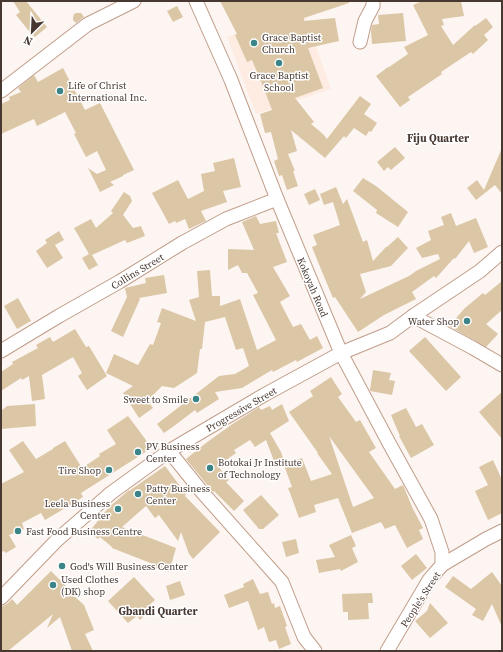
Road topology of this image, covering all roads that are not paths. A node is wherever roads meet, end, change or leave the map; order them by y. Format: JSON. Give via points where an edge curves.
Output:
{"nodes":[{"id":1,"x":134,"y":1,"type":"edge"},
{"id":2,"x":196,"y":1,"type":"edge"},
{"id":3,"x":373,"y":1,"type":"edge"},
{"id":4,"x":360,"y":42,"type":"dead end"},
{"id":5,"x":1,"y":91,"type":"edge"},
{"id":6,"x":276,"y":199,"type":"junction"},
{"id":7,"x":502,"y":252,"type":"edge"},
{"id":8,"x":413,"y":316,"type":"junction"},
{"id":9,"x":1,"y":351,"type":"edge"},
{"id":10,"x":341,"y":353,"type":"junction"},
{"id":11,"x":502,"y":365,"type":"edge"},
{"id":12,"x":169,"y":451,"type":"junction"},
{"id":13,"x":502,"y":531,"type":"edge"},
{"id":14,"x":442,"y":565,"type":"junction"},
{"id":15,"x":1,"y":598,"type":"edge"},
{"id":16,"x":315,"y":651,"type":"edge"},
{"id":17,"x":387,"y":651,"type":"edge"}],
"edges":[{"from":1,"to":5,"type":"street","via":[[88,24]]},
{"from":2,"to":6,"type":"street","name":"Kokoyah Road","via":[[231,80]]},
{"from":3,"to":4,"type":"street"},
{"from":6,"to":9,"type":"street","name":"Collins Street","via":[[226,219],[182,243]]},
{"from":6,"to":10,"type":"street","name":"Kokoyah Road"},
{"from":7,"to":8,"type":"street","name":"Progressive Street","via":[[480,271]]},
{"from":8,"to":10,"type":"street","name":"Progressive Street","via":[[390,333]]},
{"from":8,"to":11,"type":"street"},
{"from":10,"to":12,"type":"street","name":"Progressive Street"},
{"from":10,"to":14,"type":"street","name":"Kokoyah Road","via":[[432,519],[442,552]]},
{"from":12,"to":15,"type":"street","name":"Progressive Street","via":[[111,493],[57,540]]},
{"from":12,"to":16,"type":"street","via":[[282,582],[304,637]]},
{"from":13,"to":14,"type":"street","name":"People's Street"},
{"from":14,"to":17,"type":"street","name":"People's Street","via":[[430,580]]}]}
